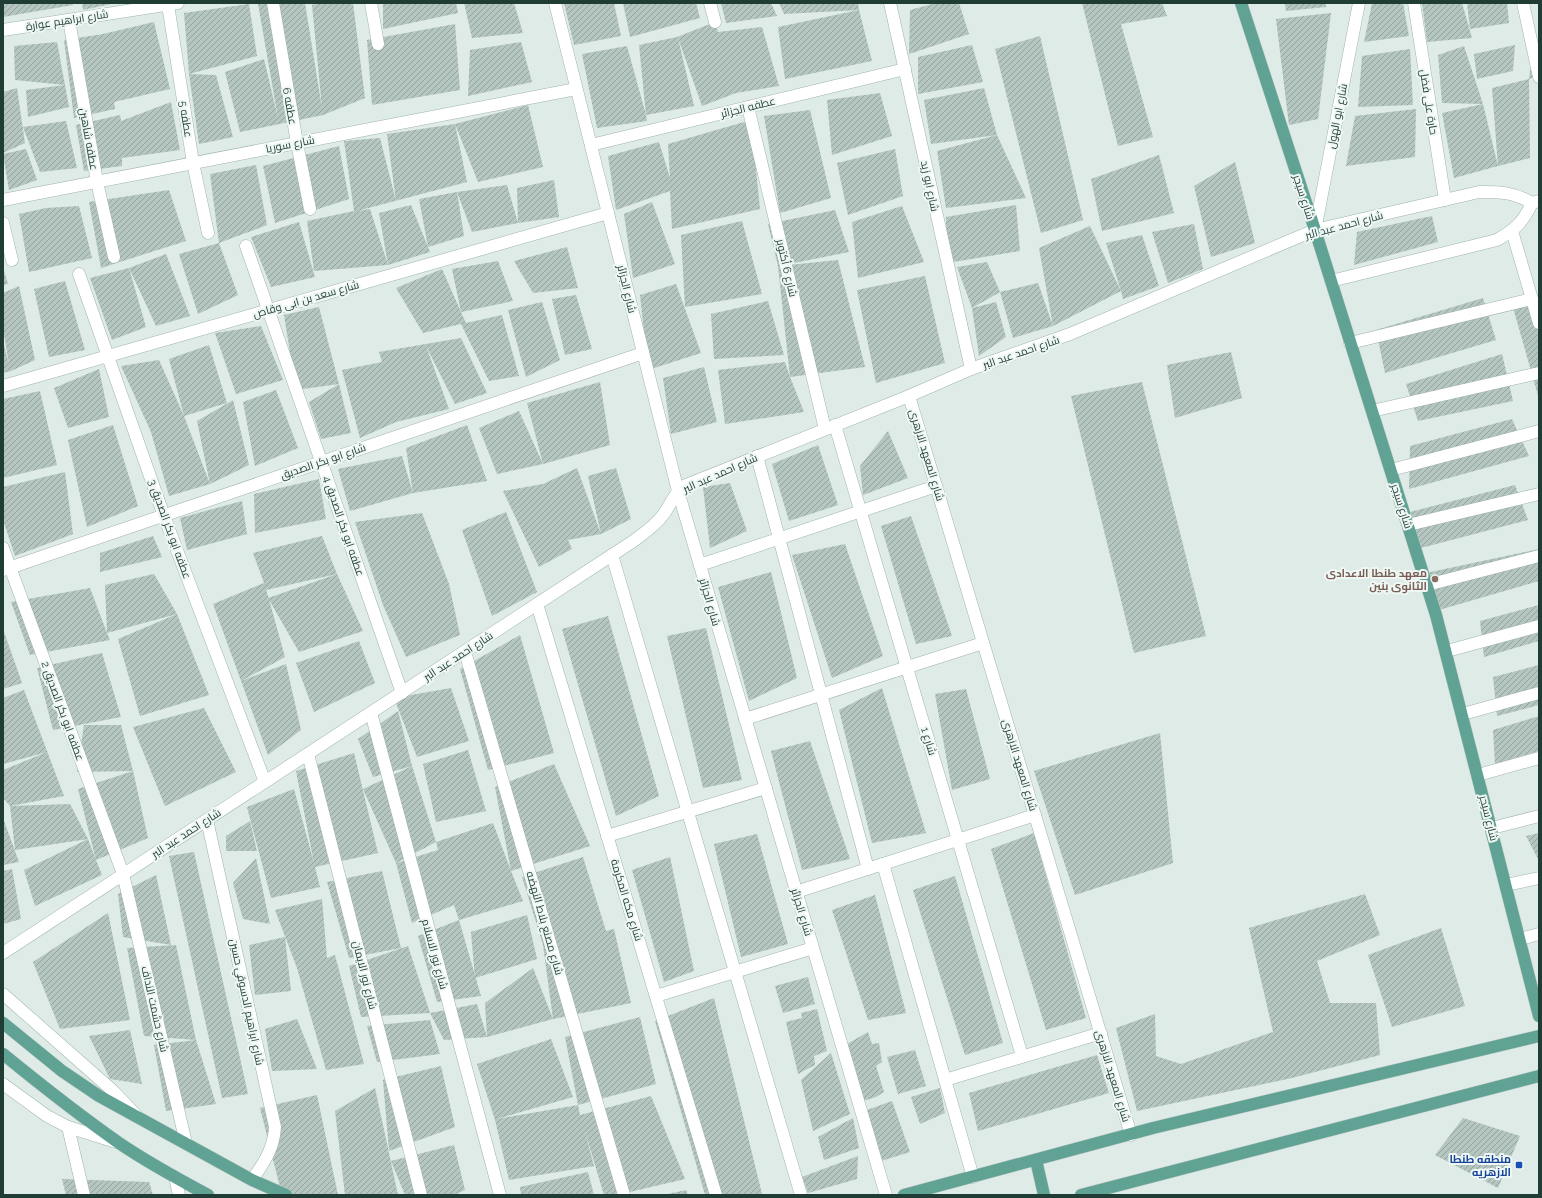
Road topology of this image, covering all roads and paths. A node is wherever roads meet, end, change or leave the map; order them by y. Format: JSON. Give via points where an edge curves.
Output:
{"nodes":[{"id":1,"x":273,"y":3,"type":"edge"},
{"id":2,"x":371,"y":3,"type":"edge"},
{"id":3,"x":555,"y":3,"type":"edge"},
{"id":4,"x":710,"y":3,"type":"edge"},
{"id":5,"x":890,"y":3,"type":"edge"},
{"id":6,"x":1241,"y":3,"type":"edge"},
{"id":7,"x":1359,"y":3,"type":"edge"},
{"id":8,"x":1414,"y":3,"type":"edge"},
{"id":9,"x":1523,"y":3,"type":"edge"},
{"id":10,"x":173,"y":4,"type":"edge"},
{"id":11,"x":69,"y":20,"type":"junction"},
{"id":12,"x":715,"y":22,"type":"dead end"},
{"id":13,"x":3,"y":30,"type":"edge"},
{"id":14,"x":378,"y":44,"type":"dead end"},
{"id":15,"x":905,"y":68,"type":"junction"},
{"id":16,"x":1539,"y":77,"type":"edge"},
{"id":17,"x":576,"y":89,"type":"junction"},
{"id":18,"x":748,"y":107,"type":"junction"},
{"id":19,"x":297,"y":143,"type":"junction"},
{"id":20,"x":590,"y":146,"type":"junction"},
{"id":21,"x":193,"y":163,"type":"junction"},
{"id":22,"x":97,"y":182,"type":"junction"},
{"id":23,"x":3,"y":200,"type":"edge"},
{"id":24,"x":1445,"y":200,"type":"junction"},
{"id":25,"x":1536,"y":202,"type":"edge"},
{"id":26,"x":310,"y":209,"type":"dead end"},
{"id":27,"x":608,"y":213,"type":"junction"},
{"id":28,"x":3,"y":223,"type":"edge"},
{"id":29,"x":1315,"y":230,"type":"junction"},
{"id":30,"x":1512,"y":231,"type":"junction"},
{"id":31,"x":208,"y":232,"type":"dead end"},
{"id":32,"x":246,"y":246,"type":"dead end"},
{"id":33,"x":114,"y":257,"type":"dead end"},
{"id":34,"x":12,"y":260,"type":"dead end"},
{"id":35,"x":79,"y":274,"type":"dead end"},
{"id":36,"x":1331,"y":281,"type":"junction"},
{"id":37,"x":1532,"y":299,"type":"junction"},
{"id":38,"x":268,"y":310,"type":"junction"},
{"id":39,"x":1539,"y":323,"type":"edge"},
{"id":40,"x":1350,"y":343,"type":"junction"},
{"id":41,"x":643,"y":353,"type":"junction"},
{"id":42,"x":108,"y":356,"type":"junction"},
{"id":43,"x":971,"y":369,"type":"junction"},
{"id":44,"x":1539,"y":373,"type":"edge"},
{"id":45,"x":3,"y":386,"type":"edge"},
{"id":46,"x":909,"y":396,"type":"junction"},
{"id":47,"x":1372,"y":411,"type":"junction"},
{"id":48,"x":830,"y":427,"type":"junction"},
{"id":49,"x":1539,"y":431,"type":"edge"},
{"id":50,"x":757,"y":456,"type":"junction"},
{"id":51,"x":322,"y":462,"type":"junction"},
{"id":52,"x":1391,"y":470,"type":"junction"},
{"id":53,"x":936,"y":486,"type":"junction"},
{"id":54,"x":678,"y":491,"type":"junction"},
{"id":55,"x":1539,"y":494,"type":"edge"},
{"id":56,"x":860,"y":511,"type":"junction"},
{"id":57,"x":164,"y":516,"type":"junction"},
{"id":58,"x":1408,"y":525,"type":"junction"},
{"id":59,"x":780,"y":538,"type":"junction"},
{"id":60,"x":3,"y":548,"type":"edge"},
{"id":61,"x":612,"y":555,"type":"junction"},
{"id":62,"x":1539,"y":556,"type":"edge"},
{"id":63,"x":700,"y":565,"type":"junction"},
{"id":64,"x":7,"y":569,"type":"edge"},
{"id":65,"x":1427,"y":585,"type":"junction"},
{"id":66,"x":537,"y":604,"type":"junction"},
{"id":67,"x":1539,"y":626,"type":"edge"},
{"id":68,"x":983,"y":643,"type":"junction"},
{"id":69,"x":1447,"y":651,"type":"junction"},
{"id":70,"x":465,"y":652,"type":"junction"},
{"id":71,"x":907,"y":667,"type":"junction"},
{"id":72,"x":402,"y":693,"type":"junction"},
{"id":73,"x":1539,"y":693,"type":"edge"},
{"id":74,"x":821,"y":695,"type":"junction"},
{"id":75,"x":370,"y":713,"type":"junction"},
{"id":76,"x":1462,"y":714,"type":"junction"},
{"id":77,"x":745,"y":719,"type":"junction"},
{"id":78,"x":308,"y":754,"type":"junction"},
{"id":79,"x":1539,"y":758,"type":"edge"},
{"id":80,"x":1478,"y":775,"type":"junction"},
{"id":81,"x":265,"y":782,"type":"junction"},
{"id":82,"x":766,"y":788,"type":"junction"},
{"id":83,"x":688,"y":812,"type":"junction"},
{"id":84,"x":1035,"y":815,"type":"junction"},
{"id":85,"x":1539,"y":816,"type":"edge"},
{"id":86,"x":207,"y":820,"type":"junction"},
{"id":87,"x":1492,"y":828,"type":"junction"},
{"id":88,"x":607,"y":836,"type":"junction"},
{"id":89,"x":958,"y":840,"type":"junction"},
{"id":90,"x":883,"y":864,"type":"junction"},
{"id":91,"x":868,"y":869,"type":"junction"},
{"id":92,"x":123,"y":874,"type":"junction"},
{"id":93,"x":1539,"y":878,"type":"edge"},
{"id":94,"x":1506,"y":885,"type":"junction"},
{"id":95,"x":796,"y":892,"type":"junction"},
{"id":96,"x":1539,"y":934,"type":"edge"},
{"id":97,"x":1520,"y":939,"type":"junction"},
{"id":98,"x":813,"y":948,"type":"junction"},
{"id":99,"x":3,"y":953,"type":"edge"},
{"id":100,"x":735,"y":972,"type":"junction"},
{"id":101,"x":1536,"y":993,"type":"edge"},
{"id":102,"x":3,"y":994,"type":"edge"},
{"id":103,"x":656,"y":996,"type":"junction"},
{"id":104,"x":1539,"y":1016,"type":"edge"},
{"id":105,"x":3,"y":1023,"type":"edge"},
{"id":106,"x":1100,"y":1034,"type":"junction"},
{"id":107,"x":1539,"y":1036,"type":"edge"},
{"id":108,"x":3,"y":1054,"type":"edge"},
{"id":109,"x":1022,"y":1056,"type":"junction"},
{"id":110,"x":1539,"y":1076,"type":"edge"},
{"id":111,"x":945,"y":1080,"type":"junction"},
{"id":112,"x":3,"y":1084,"type":"edge"},
{"id":113,"x":138,"y":1118,"type":"junction"},
{"id":114,"x":68,"y":1127,"type":"junction"},
{"id":115,"x":1131,"y":1135,"type":"junction"},
{"id":116,"x":186,"y":1143,"type":"junction"},
{"id":117,"x":120,"y":1144,"type":"junction"},
{"id":118,"x":1036,"y":1160,"type":"junction"},
{"id":119,"x":175,"y":1177,"type":"junction"},
{"id":120,"x":973,"y":1177,"type":"junction"},
{"id":121,"x":252,"y":1180,"type":"junction"},
{"id":122,"x":84,"y":1195,"type":"edge"},
{"id":123,"x":179,"y":1195,"type":"edge"},
{"id":124,"x":208,"y":1195,"type":"edge"},
{"id":125,"x":286,"y":1195,"type":"edge"},
{"id":126,"x":421,"y":1195,"type":"edge"},
{"id":127,"x":500,"y":1195,"type":"edge"},
{"id":128,"x":624,"y":1195,"type":"edge"},
{"id":129,"x":716,"y":1195,"type":"edge"},
{"id":130,"x":801,"y":1195,"type":"edge"},
{"id":131,"x":886,"y":1195,"type":"edge"},
{"id":132,"x":904,"y":1195,"type":"edge"},
{"id":133,"x":1044,"y":1195,"type":"edge"},
{"id":134,"x":1081,"y":1195,"type":"edge"}],
"edges":[{"from":1,"to":19,"type":"street","name":"عطفه 6"},
{"from":2,"to":14,"type":"street"},
{"from":3,"to":17,"type":"street","name":"شارع الجزائر"},
{"from":4,"to":12,"type":"street"},
{"from":5,"to":15,"type":"street","name":"شارع ابو زيد"},
{"from":6,"to":29,"type":"main road","name":"شارع سيجر"},
{"from":7,"to":29,"type":"street","name":"شارع ابو الهول"},
{"from":8,"to":24,"type":"street","name":"حارة على فضل"},
{"from":9,"to":16,"type":"street"},
{"from":10,"to":11,"type":"street","name":"شارع ابراهيم عوارة"},
{"from":10,"to":21,"type":"street","name":"عطفه 5"},
{"from":11,"to":13,"type":"street","name":"شارع ابراهيم عوارة"},
{"from":11,"to":22,"type":"street","name":"عطفه شاهين"},
{"from":15,"to":18,"type":"street","name":"عطفه الجزائر"},
{"from":15,"to":43,"type":"street","name":"شارع ابو زيد"},
{"from":17,"to":19,"type":"street","name":"شارع سوريا"},
{"from":17,"to":20,"type":"street","name":"شارع الجزائر"},
{"from":18,"to":20,"type":"street","name":"عطفه الجزائر"},
{"from":18,"to":48,"type":"street","name":"شارع 6 أكتوبر"},
{"from":19,"to":21,"type":"street","name":"شارع سوريا"},
{"from":19,"to":26,"type":"street","name":"عطفه 6"},
{"from":20,"to":27,"type":"street","name":"شارع الجزائر"},
{"from":21,"to":22,"type":"street","name":"شارع سوريا"},
{"from":21,"to":31,"type":"street","name":"عطفه 5"},
{"from":22,"to":23,"type":"street","name":"شارع سوريا"},
{"from":22,"to":33,"type":"street","name":"عطفه شاهين"},
{"from":24,"to":25,"type":"street","name":"شارع احمد عبد البر","via":[[1479,192],[1506,192]]},
{"from":24,"to":29,"type":"street","name":"شارع احمد عبد البر"},
{"from":25,"to":30,"type":"street","name":"شارع احمد عبد البر"},
{"from":27,"to":38,"type":"street","name":"شارع سعد بن ابى وقاص"},
{"from":27,"to":41,"type":"street","name":"شارع الجزائر"},
{"from":28,"to":34,"type":"street"},
{"from":29,"to":36,"type":"main road","name":"شارع سيجر"},
{"from":29,"to":43,"type":"street","name":"شارع احمد عبد البر","via":[[1070,334]]},
{"from":30,"to":36,"type":"street","name":"شارع احمد عبد البر","via":[[1497,240]]},
{"from":30,"to":37,"type":"street"},
{"from":32,"to":38,"type":"street","name":"عطفه ابو بكر الصديق 4"},
{"from":35,"to":42,"type":"street","name":"عطفه ابو بكر الصديق 3"},
{"from":36,"to":40,"type":"main road","name":"شارع سيجر"},
{"from":37,"to":39,"type":"street"},
{"from":37,"to":40,"type":"street"},
{"from":38,"to":42,"type":"street","name":"شارع سعد بن ابى وقاص"},
{"from":38,"to":51,"type":"street","name":"عطفه ابو بكر الصديق 4"},
{"from":40,"to":47,"type":"main road","name":"شارع سيجر"},
{"from":41,"to":51,"type":"street","name":"شارع ابو بكر الصديق"},
{"from":41,"to":54,"type":"street","name":"شارع الجزائر"},
{"from":42,"to":45,"type":"street","name":"شارع سعد بن ابى وقاص"},
{"from":42,"to":57,"type":"street","name":"عطفه ابو بكر الصديق 3"},
{"from":43,"to":46,"type":"street","name":"شارع احمد عبد البر"},
{"from":44,"to":47,"type":"street"},
{"from":46,"to":48,"type":"street","name":"شارع احمد عبد البر"},
{"from":46,"to":53,"type":"street","name":"شارع المعهد الازهرى"},
{"from":47,"to":52,"type":"main road","name":"شارع سيجر"},
{"from":48,"to":50,"type":"street","name":"شارع احمد عبد البر"},
{"from":48,"to":56,"type":"street","name":"شارع 1"},
{"from":49,"to":52,"type":"street"},
{"from":50,"to":54,"type":"street","name":"شارع احمد عبد البر","via":[[686,485]]},
{"from":50,"to":59,"type":"street"},
{"from":51,"to":57,"type":"street","name":"شارع ابو بكر الصديق"},
{"from":51,"to":72,"type":"street","name":"عطفه ابو بكر الصديق 4"},
{"from":52,"to":58,"type":"main road","name":"شارع سيجر"},
{"from":53,"to":56,"type":"street"},
{"from":53,"to":68,"type":"street","name":"شارع المعهد الازهرى"},
{"from":54,"to":61,"type":"street","name":"شارع احمد عبد البر","via":[[664,515],[650,529]]},
{"from":54,"to":63,"type":"street","name":"شارع الجزائر"},
{"from":55,"to":58,"type":"street"},
{"from":56,"to":59,"type":"street"},
{"from":56,"to":71,"type":"street","name":"شارع 1"},
{"from":57,"to":64,"type":"street","name":"شارع ابو بكر الصديق"},
{"from":57,"to":81,"type":"street","name":"عطفه ابو بكر الصديق 3"},
{"from":58,"to":65,"type":"main road","name":"شارع سيجر"},
{"from":59,"to":63,"type":"street"},
{"from":59,"to":74,"type":"street"},
{"from":60,"to":64,"type":"street","name":"عطفه ابو بكر الصديق 2"},
{"from":61,"to":66,"type":"street","name":"شارع احمد عبد البر"},
{"from":61,"to":83,"type":"street"},
{"from":62,"to":65,"type":"street"},
{"from":63,"to":77,"type":"street","name":"شارع الجزائر"},
{"from":64,"to":92,"type":"street","name":"عطفه ابو بكر الصديق 2"},
{"from":65,"to":69,"type":"main road","name":"شارع سيجر"},
{"from":66,"to":70,"type":"street","name":"شارع احمد عبد البر"},
{"from":66,"to":88,"type":"street","name":"شارع مكه المكرمة"},
{"from":67,"to":69,"type":"street"},
{"from":68,"to":71,"type":"street"},
{"from":68,"to":84,"type":"street","name":"شارع المعهد الازهرى"},
{"from":69,"to":76,"type":"main road","name":"شارع سيجر"},
{"from":70,"to":72,"type":"street","name":"شارع احمد عبد البر"},
{"from":70,"to":128,"type":"street","name":"شارع مصنع بلاط النهضه"},
{"from":71,"to":74,"type":"street"},
{"from":71,"to":89,"type":"street","name":"شارع 1"},
{"from":72,"to":75,"type":"street","name":"شارع احمد عبد البر"},
{"from":73,"to":76,"type":"street"},
{"from":74,"to":77,"type":"street"},
{"from":74,"to":91,"type":"street"},
{"from":75,"to":78,"type":"street","name":"شارع احمد عبد البر"},
{"from":75,"to":127,"type":"street","name":"شارع نور الاسلام"},
{"from":76,"to":80,"type":"main road","name":"شارع سيجر"},
{"from":77,"to":82,"type":"street","name":"شارع الجزائر"},
{"from":78,"to":81,"type":"street","name":"شارع احمد عبد البر"},
{"from":78,"to":126,"type":"street","name":"شارع نور الايمان"},
{"from":79,"to":80,"type":"street"},
{"from":80,"to":87,"type":"main road","name":"شارع سيجر"},
{"from":81,"to":86,"type":"street","name":"شارع احمد عبد البر"},
{"from":82,"to":83,"type":"street"},
{"from":82,"to":95,"type":"street","name":"شارع الجزائر"},
{"from":83,"to":88,"type":"street"},
{"from":83,"to":100,"type":"street"},
{"from":84,"to":89,"type":"street"},
{"from":84,"to":106,"type":"street","name":"شارع المعهد الازهرى"},
{"from":85,"to":87,"type":"street"},
{"from":86,"to":92,"type":"street","name":"شارع احمد عبد البر"},
{"from":86,"to":121,"type":"street","name":"شارع ابراهيم الدسوقي حسين","via":[[274,1127],[271,1149]]},
{"from":87,"to":94,"type":"main road","name":"شارع سيجر"},
{"from":88,"to":103,"type":"street","name":"شارع مكه المكرمة"},
{"from":89,"to":90,"type":"street"},
{"from":89,"to":109,"type":"street","name":"شارع 1"},
{"from":90,"to":91,"type":"street"},
{"from":90,"to":111,"type":"street"},
{"from":91,"to":95,"type":"street"},
{"from":92,"to":99,"type":"street","name":"شارع احمد عبد البر"},
{"from":92,"to":116,"type":"street","name":"شارع حشمت النداف"},
{"from":93,"to":94,"type":"street"},
{"from":94,"to":97,"type":"main road","name":"شارع سيجر"},
{"from":95,"to":98,"type":"street","name":"شارع الجزائر"},
{"from":96,"to":97,"type":"street"},
{"from":97,"to":101,"type":"main road","name":"شارع سيجر"},
{"from":98,"to":100,"type":"street"},
{"from":98,"to":131,"type":"street","name":"شارع الجزائر"},
{"from":100,"to":103,"type":"street"},
{"from":100,"to":130,"type":"street"},
{"from":101,"to":104,"type":"main road","name":"شارع سيجر"},
{"from":102,"to":113,"type":"street","via":[[107,1085]]},
{"from":103,"to":129,"type":"street","name":"شارع مكه المكرمة"},
{"from":105,"to":113,"type":"main road","via":[[62,1071]]},
{"from":106,"to":109,"type":"street"},
{"from":106,"to":115,"type":"street","name":"شارع المعهد الازهرى"},
{"from":107,"to":115,"type":"main road"},
{"from":108,"to":117,"type":"main road"},
{"from":109,"to":111,"type":"street"},
{"from":110,"to":134,"type":"main road"},
{"from":111,"to":120,"type":"street"},
{"from":112,"to":114,"type":"street","via":[[47,1116]]},
{"from":113,"to":116,"type":"main road"},
{"from":114,"to":117,"type":"street"},
{"from":114,"to":122,"type":"street"},
{"from":115,"to":118,"type":"main road"},
{"from":116,"to":121,"type":"main road"},
{"from":117,"to":119,"type":"main road"},
{"from":118,"to":120,"type":"main road"},
{"from":118,"to":133,"type":"main road"},
{"from":119,"to":123,"type":"street"},
{"from":119,"to":124,"type":"main road"},
{"from":120,"to":132,"type":"main road"},
{"from":121,"to":125,"type":"main road"}]}
